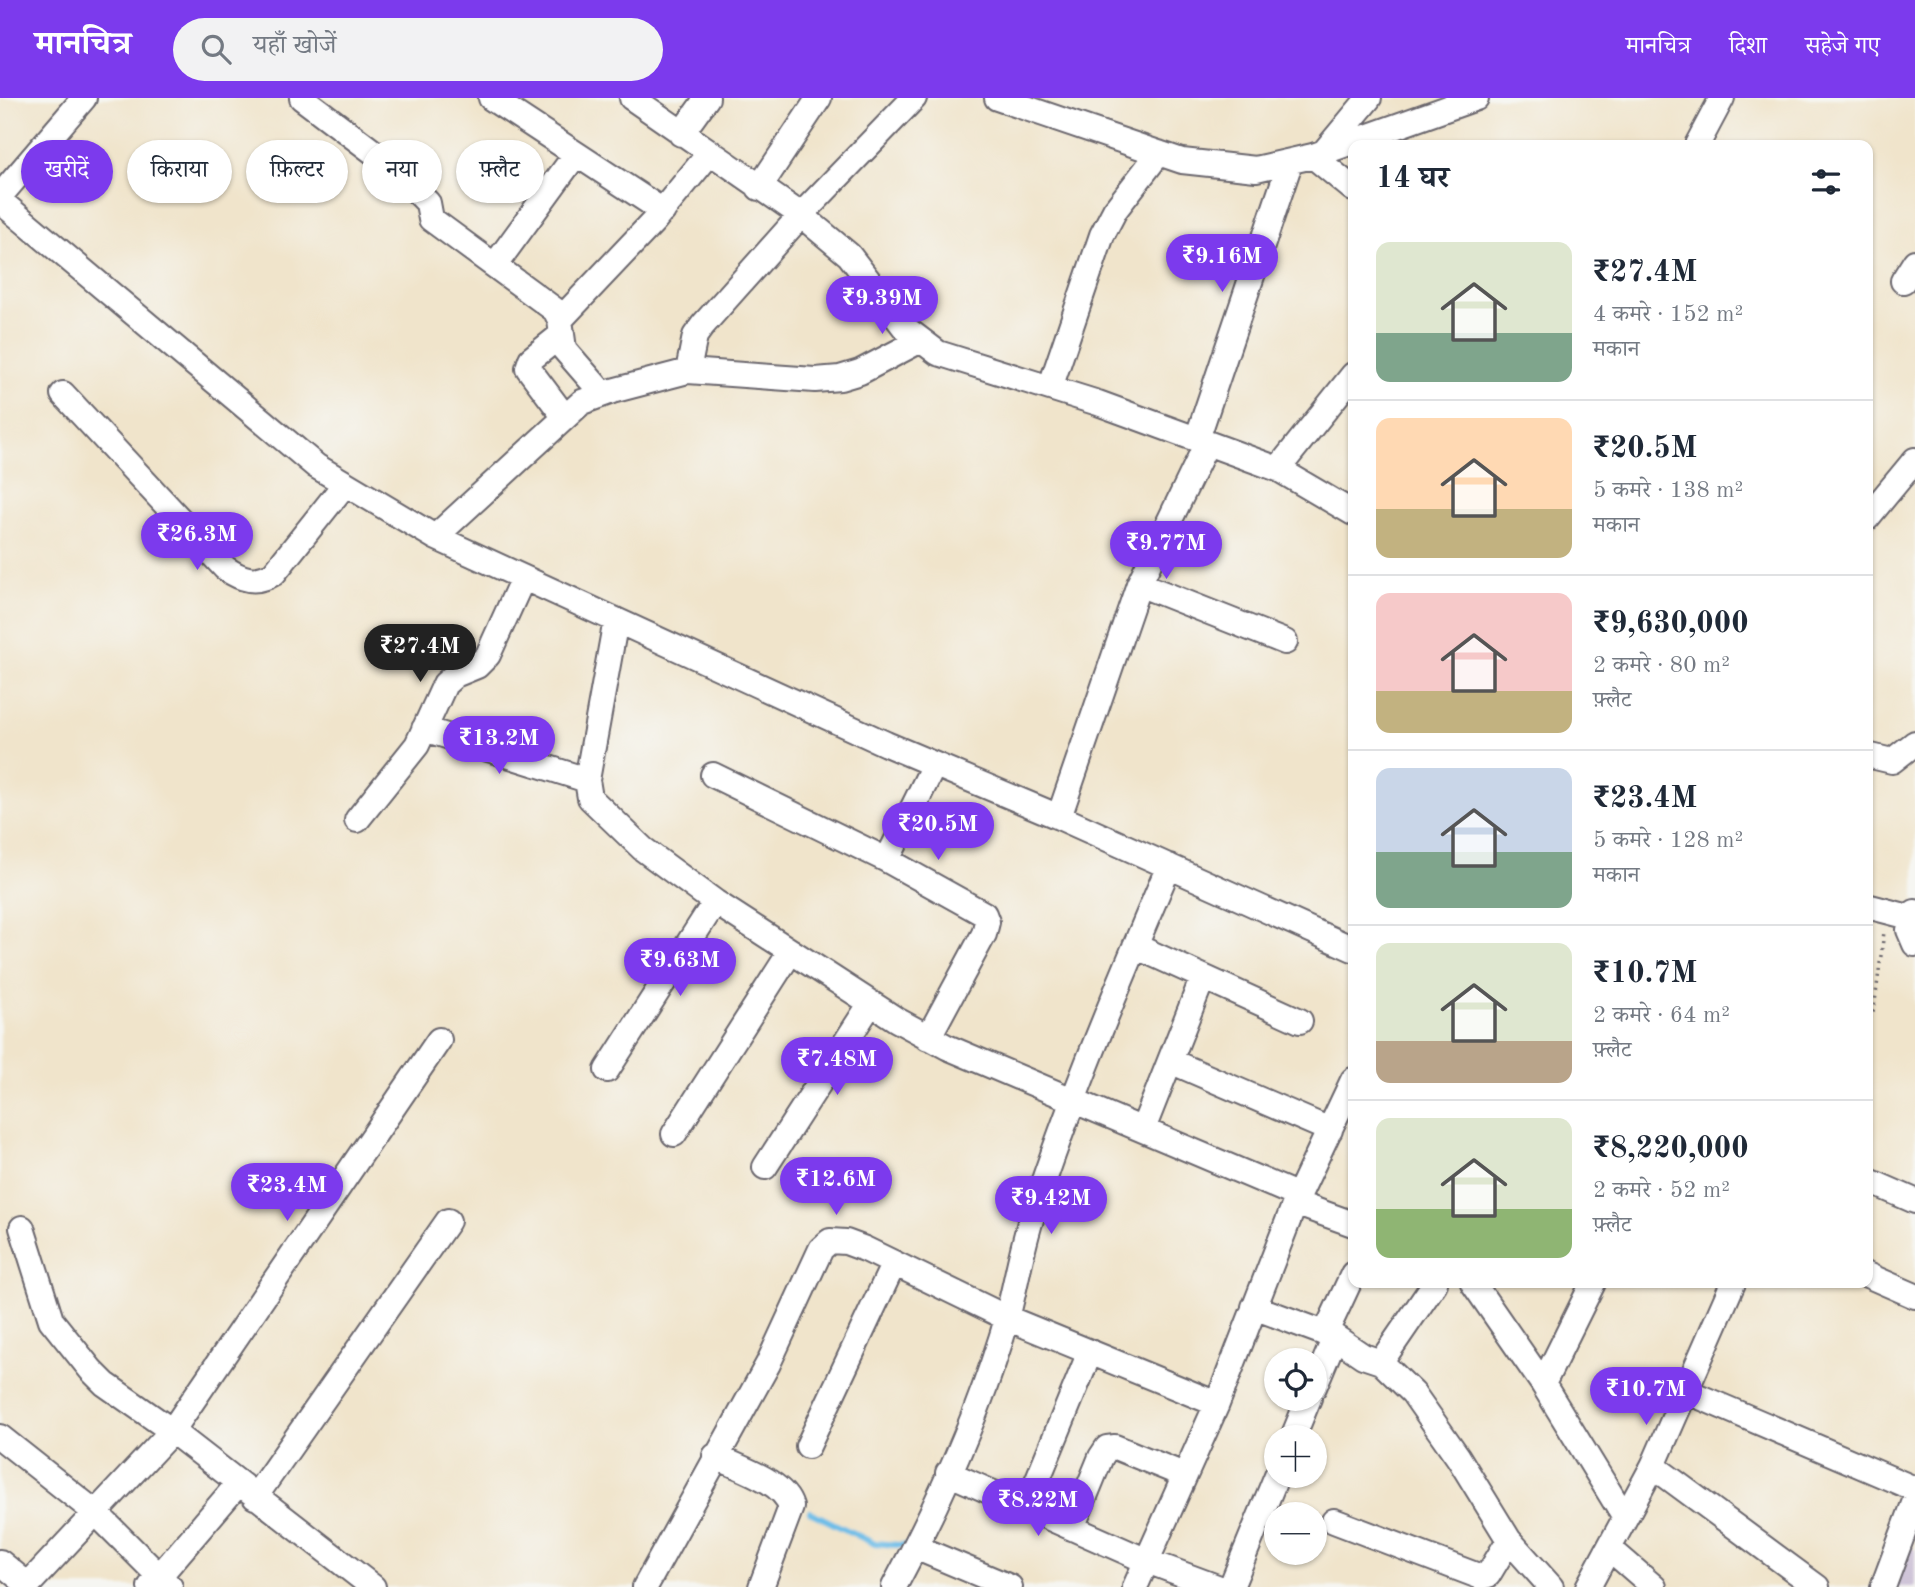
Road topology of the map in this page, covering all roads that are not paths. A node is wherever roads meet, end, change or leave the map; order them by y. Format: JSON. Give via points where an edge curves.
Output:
{"nodes":[{"id":1,"x":84,"y":98,"type":"edge"},
{"id":2,"x":302,"y":98,"type":"edge"},
{"id":3,"x":491,"y":98,"type":"edge"},
{"id":4,"x":632,"y":98,"type":"edge"},
{"id":5,"x":707,"y":98,"type":"edge"},
{"id":6,"x":819,"y":98,"type":"edge"},
{"id":7,"x":914,"y":98,"type":"edge"},
{"id":8,"x":998,"y":98,"type":"edge"},
{"id":9,"x":1369,"y":98,"type":"edge"},
{"id":10,"x":1476,"y":98,"type":"edge"},
{"id":11,"x":1722,"y":98,"type":"edge"},
{"id":12,"x":681,"y":134,"type":"junction"},
{"id":13,"x":1357,"y":140,"type":"edge"},
{"id":14,"x":1700,"y":140,"type":"edge"},
{"id":15,"x":1348,"y":143,"type":"edge"},
{"id":16,"x":1159,"y":153,"type":"junction"},
{"id":17,"x":576,"y":154,"type":"junction"},
{"id":18,"x":709,"y":154,"type":"junction"},
{"id":19,"x":1309,"y":157,"type":"junction"},
{"id":20,"x":1348,"y":185,"type":"edge"},
{"id":21,"x":759,"y":188,"type":"junction"},
{"id":22,"x":0,"y":198,"type":"edge"},
{"id":23,"x":663,"y":211,"type":"junction"},
{"id":24,"x":801,"y":215,"type":"junction"},
{"id":25,"x":495,"y":265,"type":"junction"},
{"id":26,"x":561,"y":327,"type":"junction"},
{"id":27,"x":919,"y":341,"type":"junction"},
{"id":28,"x":688,"y":371,"type":"junction"},
{"id":29,"x":1348,"y":381,"type":"edge"},
{"id":30,"x":1050,"y":388,"type":"junction"},
{"id":31,"x":63,"y":394,"type":"dead end"},
{"id":32,"x":603,"y":394,"type":"junction"},
{"id":33,"x":564,"y":416,"type":"junction"},
{"id":34,"x":1202,"y":441,"type":"junction"},
{"id":35,"x":1915,"y":460,"type":"edge"},
{"id":36,"x":1278,"y":469,"type":"junction"},
{"id":37,"x":345,"y":484,"type":"junction"},
{"id":38,"x":1348,"y":510,"type":"edge"},
{"id":39,"x":1873,"y":511,"type":"edge"},
{"id":40,"x":435,"y":537,"type":"junction"},
{"id":41,"x":523,"y":578,"type":"junction"},
{"id":42,"x":1139,"y":584,"type":"junction"},
{"id":43,"x":616,"y":620,"type":"junction"},
{"id":44,"x":1285,"y":642,"type":"dead end"},
{"id":45,"x":424,"y":729,"type":"junction"},
{"id":46,"x":1915,"y":743,"type":"edge"},
{"id":47,"x":1873,"y":756,"type":"edge"},
{"id":48,"x":934,"y":765,"type":"junction"},
{"id":49,"x":713,"y":775,"type":"dead end"},
{"id":50,"x":587,"y":780,"type":"junction"},
{"id":51,"x":1059,"y":817,"type":"junction"},
{"id":52,"x":357,"y":820,"type":"dead end"},
{"id":53,"x":887,"y":860,"type":"junction"},
{"id":54,"x":1168,"y":866,"type":"junction"},
{"id":55,"x":715,"y":902,"type":"junction"},
{"id":56,"x":1877,"y":909,"type":"edge"},
{"id":57,"x":1914,"y":915,"type":"edge"},
{"id":58,"x":1915,"y":944,"type":"edge"},
{"id":59,"x":1135,"y":946,"type":"junction"},
{"id":60,"x":1348,"y":947,"type":"edge"},
{"id":61,"x":791,"y":951,"type":"junction"},
{"id":62,"x":1203,"y":976,"type":"junction"},
{"id":63,"x":870,"y":1003,"type":"junction"},
{"id":64,"x":1300,"y":1021,"type":"dead end"},
{"id":65,"x":928,"y":1038,"type":"junction"},
{"id":66,"x":439,"y":1040,"type":"dead end"},
{"id":67,"x":1170,"y":1061,"type":"junction"},
{"id":68,"x":607,"y":1070,"type":"dead end"},
{"id":69,"x":1348,"y":1091,"type":"edge"},
{"id":70,"x":1073,"y":1098,"type":"junction"},
{"id":71,"x":1143,"y":1129,"type":"junction"},
{"id":72,"x":1330,"y":1130,"type":"junction"},
{"id":73,"x":674,"y":1134,"type":"dead end"},
{"id":74,"x":765,"y":1167,"type":"dead end"},
{"id":75,"x":1873,"y":1183,"type":"edge"},
{"id":76,"x":1297,"y":1200,"type":"junction"},
{"id":77,"x":1915,"y":1201,"type":"edge"},
{"id":78,"x":447,"y":1221,"type":"dead end"},
{"id":79,"x":1348,"y":1222,"type":"edge"},
{"id":80,"x":22,"y":1228,"type":"dead end"},
{"id":81,"x":894,"y":1263,"type":"junction"},
{"id":82,"x":1873,"y":1278,"type":"edge"},
{"id":83,"x":1348,"y":1288,"type":"edge"},
{"id":84,"x":1432,"y":1288,"type":"edge"},
{"id":85,"x":1476,"y":1288,"type":"edge"},
{"id":86,"x":1591,"y":1288,"type":"edge"},
{"id":87,"x":1731,"y":1288,"type":"edge"},
{"id":88,"x":1915,"y":1296,"type":"edge"},
{"id":89,"x":1254,"y":1307,"type":"junction"},
{"id":90,"x":1007,"y":1318,"type":"junction"},
{"id":91,"x":1330,"y":1336,"type":"junction"},
{"id":92,"x":1326,"y":1348,"type":"edge"},
{"id":93,"x":1090,"y":1352,"type":"junction"},
{"id":94,"x":1381,"y":1362,"type":"junction"},
{"id":95,"x":1543,"y":1384,"type":"junction"},
{"id":96,"x":1686,"y":1391,"type":"junction"},
{"id":97,"x":1217,"y":1404,"type":"junction"},
{"id":98,"x":172,"y":1431,"type":"junction"},
{"id":99,"x":0,"y":1437,"type":"edge"},
{"id":100,"x":808,"y":1446,"type":"dead end"},
{"id":101,"x":715,"y":1456,"type":"junction"},
{"id":102,"x":1653,"y":1466,"type":"junction"},
{"id":103,"x":948,"y":1473,"type":"junction"},
{"id":104,"x":1184,"y":1475,"type":"junction"},
{"id":105,"x":1272,"y":1488,"type":"edge"},
{"id":106,"x":1915,"y":1489,"type":"edge"},
{"id":107,"x":246,"y":1491,"type":"junction"},
{"id":108,"x":1915,"y":1501,"type":"edge"},
{"id":109,"x":1027,"y":1508,"type":"junction"},
{"id":110,"x":96,"y":1513,"type":"junction"},
{"id":111,"x":1625,"y":1518,"type":"junction"},
{"id":112,"x":1334,"y":1521,"type":"dead end"},
{"id":113,"x":1072,"y":1528,"type":"junction"},
{"id":114,"x":1509,"y":1540,"type":"junction"},
{"id":115,"x":915,"y":1547,"type":"junction"},
{"id":116,"x":1609,"y":1548,"type":"junction"},
{"id":117,"x":1147,"y":1561,"type":"junction"},
{"id":118,"x":0,"y":1562,"type":"edge"},
{"id":119,"x":1465,"y":1580,"type":"edge"},
{"id":120,"x":159,"y":1584,"type":"edge"},
{"id":121,"x":27,"y":1586,"type":"edge"},
{"id":122,"x":373,"y":1587,"type":"edge"},
{"id":123,"x":645,"y":1587,"type":"edge"},
{"id":124,"x":761,"y":1587,"type":"edge"},
{"id":125,"x":894,"y":1587,"type":"edge"},
{"id":126,"x":1010,"y":1587,"type":"edge"},
{"id":127,"x":1135,"y":1587,"type":"edge"},
{"id":128,"x":1217,"y":1587,"type":"edge"},
{"id":129,"x":1231,"y":1587,"type":"edge"},
{"id":130,"x":1551,"y":1587,"type":"edge"},
{"id":131,"x":1588,"y":1587,"type":"edge"},
{"id":132,"x":1654,"y":1587,"type":"edge"},
{"id":133,"x":1816,"y":1587,"type":"edge"},
{"id":134,"x":1883,"y":1587,"type":"edge"}],
"edges":[{"from":1,"to":22,"type":"street"},
{"from":2,"to":25,"type":"street","via":[[392,166],[428,203],[431,219]]},
{"from":3,"to":17,"type":"street"},
{"from":4,"to":12,"type":"street"},
{"from":5,"to":12,"type":"street"},
{"from":6,"to":21,"type":"street"},
{"from":7,"to":24,"type":"street"},
{"from":8,"to":16,"type":"street"},
{"from":9,"to":19,"type":"street"},
{"from":10,"to":13,"type":"street"},
{"from":11,"to":14,"type":"street"},
{"from":12,"to":18,"type":"street"},
{"from":15,"to":19,"type":"street"},
{"from":16,"to":19,"type":"street","via":[[1182,162],[1256,169]]},
{"from":16,"to":30,"type":"street","via":[[1115,210],[1102,235]]},
{"from":17,"to":23,"type":"street"},
{"from":17,"to":25,"type":"street"},
{"from":18,"to":21,"type":"street"},
{"from":18,"to":23,"type":"street"},
{"from":19,"to":20,"type":"street"},
{"from":19,"to":34,"type":"street"},
{"from":21,"to":24,"type":"street"},
{"from":22,"to":37,"type":"street","via":[[316,466]]},
{"from":23,"to":26,"type":"street"},
{"from":24,"to":27,"type":"street","via":[[849,254]]},
{"from":24,"to":28,"type":"street","via":[[695,336]]},
{"from":25,"to":26,"type":"street","via":[[555,310]]},
{"from":26,"to":32,"type":"street","via":[[564,349]]},
{"from":26,"to":33,"type":"street","via":[[528,368]]},
{"from":27,"to":28,"type":"street","via":[[840,378]]},
{"from":27,"to":30,"type":"street","via":[[938,353]]},
{"from":28,"to":32,"type":"street"},
{"from":29,"to":36,"type":"street"},
{"from":30,"to":34,"type":"street"},
{"from":31,"to":37,"type":"street","via":[[225,568],[251,580],[261,581],[274,573]]},
{"from":32,"to":33,"type":"street"},
{"from":33,"to":40,"type":"street"},
{"from":34,"to":36,"type":"street"},
{"from":34,"to":42,"type":"street"},
{"from":35,"to":39,"type":"street"},
{"from":36,"to":38,"type":"street"},
{"from":37,"to":40,"type":"street"},
{"from":40,"to":41,"type":"street"},
{"from":41,"to":43,"type":"street"},
{"from":41,"to":45,"type":"street","via":[[488,655],[445,684]]},
{"from":42,"to":44,"type":"street"},
{"from":42,"to":51,"type":"street"},
{"from":43,"to":48,"type":"street"},
{"from":43,"to":50,"type":"street"},
{"from":45,"to":50,"type":"street"},
{"from":45,"to":52,"type":"street","via":[[409,756]]},
{"from":46,"to":47,"type":"street","via":[[1892,761]]},
{"from":48,"to":51,"type":"street"},
{"from":48,"to":53,"type":"street"},
{"from":49,"to":53,"type":"street"},
{"from":50,"to":55,"type":"street","via":[[590,798],[604,813],[643,849]]},
{"from":51,"to":54,"type":"street"},
{"from":53,"to":65,"type":"street","via":[[973,906],[987,922]]},
{"from":54,"to":59,"type":"street"},
{"from":54,"to":60,"type":"street"},
{"from":55,"to":61,"type":"street"},
{"from":55,"to":68,"type":"street"},
{"from":56,"to":57,"type":"street"},
{"from":57,"to":58,"type":"street","via":[[1909,930]]},
{"from":59,"to":62,"type":"street"},
{"from":59,"to":70,"type":"street"},
{"from":61,"to":63,"type":"street"},
{"from":61,"to":73,"type":"street"},
{"from":62,"to":64,"type":"street"},
{"from":62,"to":67,"type":"street"},
{"from":63,"to":65,"type":"street"},
{"from":63,"to":74,"type":"street"},
{"from":65,"to":70,"type":"street"},
{"from":66,"to":98,"type":"street"},
{"from":67,"to":71,"type":"street"},
{"from":67,"to":72,"type":"street"},
{"from":69,"to":72,"type":"street"},
{"from":70,"to":71,"type":"street"},
{"from":70,"to":90,"type":"street","via":[[1031,1219]]},
{"from":71,"to":76,"type":"street"},
{"from":72,"to":76,"type":"street"},
{"from":75,"to":77,"type":"street"},
{"from":76,"to":79,"type":"street"},
{"from":76,"to":89,"type":"street"},
{"from":78,"to":107,"type":"street"},
{"from":80,"to":98,"type":"street","via":[[51,1320],[106,1384]]},
{"from":81,"to":90,"type":"street"},
{"from":81,"to":100,"type":"street"},
{"from":81,"to":101,"type":"street","via":[[846,1241],[830,1241],[821,1249],[768,1364]]},
{"from":82,"to":88,"type":"street"},
{"from":83,"to":91,"type":"street"},
{"from":84,"to":94,"type":"street"},
{"from":85,"to":95,"type":"street"},
{"from":86,"to":95,"type":"street"},
{"from":87,"to":96,"type":"street"},
{"from":89,"to":91,"type":"street"},
{"from":89,"to":97,"type":"street"},
{"from":90,"to":93,"type":"street"},
{"from":90,"to":103,"type":"street"},
{"from":91,"to":92,"type":"street"},
{"from":91,"to":94,"type":"street"},
{"from":93,"to":97,"type":"street"},
{"from":93,"to":109,"type":"street"},
{"from":94,"to":114,"type":"street","via":[[1413,1393]]},
{"from":95,"to":111,"type":"street"},
{"from":96,"to":102,"type":"street"},
{"from":96,"to":106,"type":"street"},
{"from":97,"to":104,"type":"street"},
{"from":98,"to":107,"type":"street"},
{"from":98,"to":110,"type":"street"},
{"from":99,"to":110,"type":"street"},
{"from":101,"to":123,"type":"street"},
{"from":101,"to":124,"type":"street","via":[[788,1496],[791,1507]]},
{"from":102,"to":111,"type":"street"},
{"from":102,"to":133,"type":"street"},
{"from":103,"to":109,"type":"street"},
{"from":103,"to":115,"type":"street"},
{"from":104,"to":113,"type":"street","via":[[1115,1447],[1107,1448]]},
{"from":104,"to":117,"type":"street"},
{"from":105,"to":129,"type":"street"},
{"from":107,"to":120,"type":"street"},
{"from":107,"to":122,"type":"street"},
{"from":108,"to":134,"type":"street"},
{"from":109,"to":113,"type":"street"},
{"from":110,"to":120,"type":"street"},
{"from":110,"to":121,"type":"street"},
{"from":111,"to":116,"type":"street"},
{"from":112,"to":119,"type":"street"},
{"from":113,"to":117,"type":"street"},
{"from":114,"to":119,"type":"street","via":[[1488,1575]]},
{"from":114,"to":130,"type":"street"},
{"from":115,"to":125,"type":"street"},
{"from":115,"to":126,"type":"street"},
{"from":116,"to":131,"type":"street"},
{"from":116,"to":132,"type":"street"},
{"from":117,"to":127,"type":"street"},
{"from":117,"to":128,"type":"street"},
{"from":118,"to":121,"type":"street"}]}
